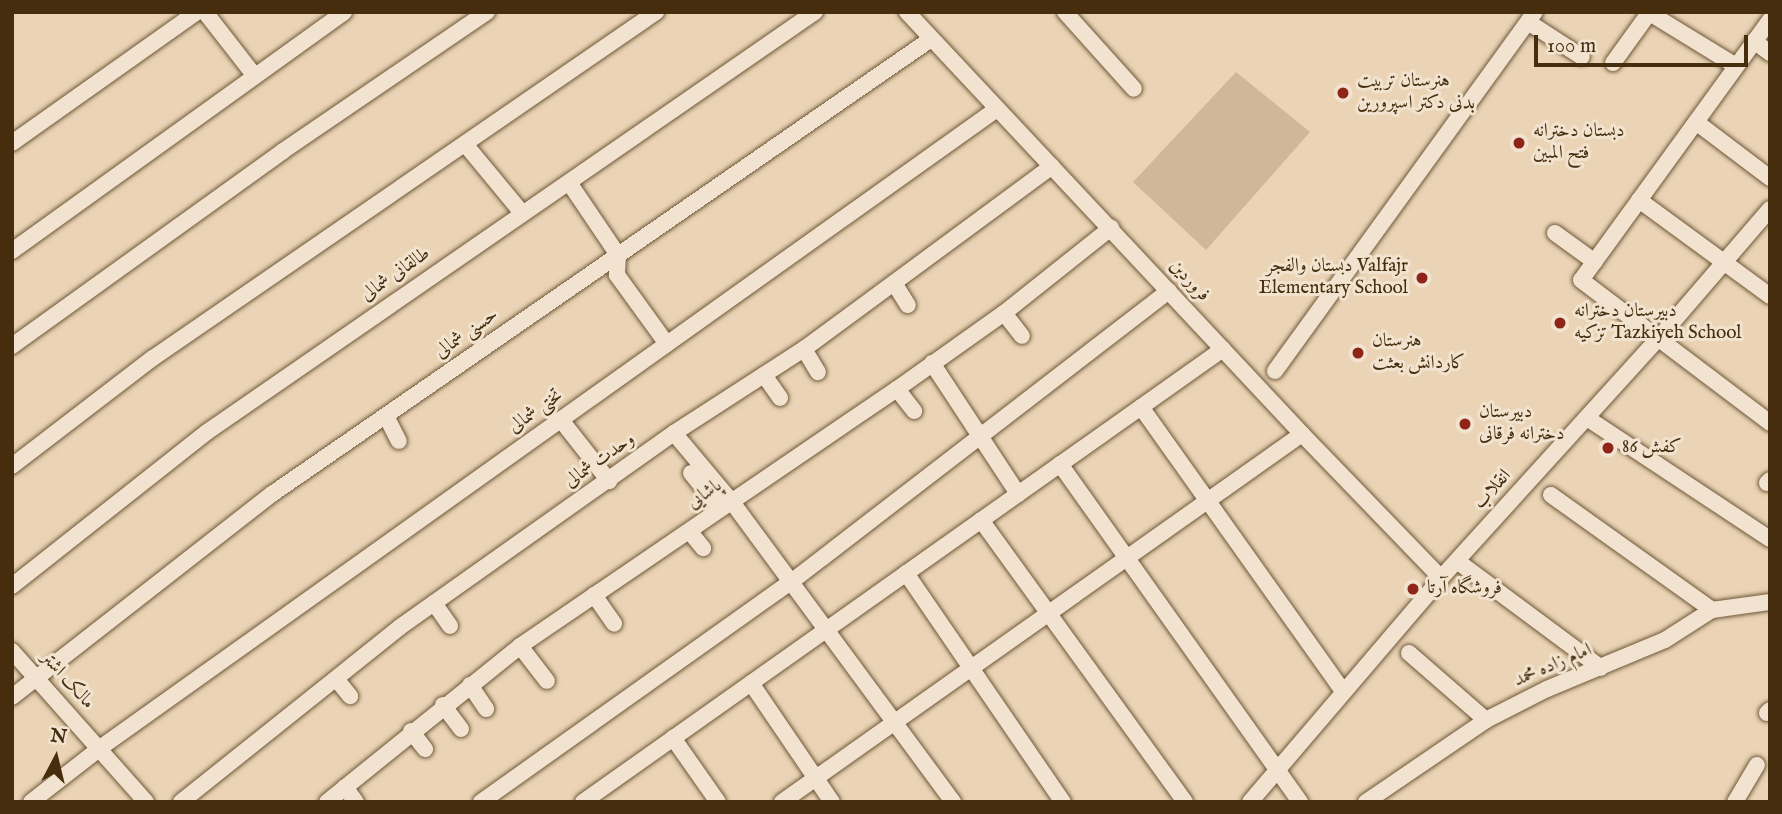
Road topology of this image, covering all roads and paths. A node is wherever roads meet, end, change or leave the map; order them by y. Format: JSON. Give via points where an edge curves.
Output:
{"nodes":[{"id":1,"x":197,"y":12,"type":"edge"},
{"id":2,"x":205,"y":12,"type":"edge"},
{"id":3,"x":344,"y":12,"type":"edge"},
{"id":4,"x":487,"y":12,"type":"edge"},
{"id":5,"x":656,"y":12,"type":"edge"},
{"id":6,"x":815,"y":12,"type":"edge"},
{"id":7,"x":907,"y":12,"type":"edge"},
{"id":8,"x":1065,"y":12,"type":"edge"},
{"id":9,"x":1649,"y":12,"type":"edge"},
{"id":10,"x":1531,"y":17,"type":"edge"},
{"id":11,"x":1667,"y":17,"type":"edge"},
{"id":12,"x":1770,"y":20,"type":"edge"},
{"id":13,"x":931,"y":38,"type":"junction"},
{"id":14,"x":1754,"y":41,"type":"junction"},
{"id":15,"x":1770,"y":53,"type":"edge"},
{"id":16,"x":1582,"y":57,"type":"dead end"},
{"id":17,"x":1613,"y":63,"type":"dead end"},
{"id":18,"x":1736,"y":66,"type":"junction"},
{"id":19,"x":254,"y":75,"type":"junction"},
{"id":20,"x":1134,"y":89,"type":"dead end"},
{"id":21,"x":997,"y":109,"type":"junction"},
{"id":22,"x":1696,"y":122,"type":"junction"},
{"id":23,"x":12,"y":143,"type":"edge"},
{"id":24,"x":466,"y":144,"type":"junction"},
{"id":25,"x":1052,"y":166,"type":"junction"},
{"id":26,"x":1770,"y":178,"type":"edge"},
{"id":27,"x":570,"y":184,"type":"junction"},
{"id":28,"x":1639,"y":200,"type":"junction"},
{"id":29,"x":1770,"y":209,"type":"edge"},
{"id":30,"x":522,"y":213,"type":"junction"},
{"id":31,"x":1111,"y":228,"type":"junction"},
{"id":32,"x":1555,"y":233,"type":"dead end"},
{"id":33,"x":12,"y":251,"type":"edge"},
{"id":34,"x":618,"y":255,"type":"junction"},
{"id":35,"x":1595,"y":262,"type":"junction"},
{"id":36,"x":1724,"y":262,"type":"junction"},
{"id":37,"x":894,"y":284,"type":"junction"},
{"id":38,"x":1169,"y":290,"type":"junction"},
{"id":39,"x":1770,"y":296,"type":"edge"},
{"id":40,"x":908,"y":305,"type":"dead end"},
{"id":41,"x":1004,"y":313,"type":"junction"},
{"id":42,"x":1022,"y":336,"type":"dead end"},
{"id":43,"x":1659,"y":338,"type":"junction"},
{"id":44,"x":667,"y":344,"type":"junction"},
{"id":45,"x":12,"y":346,"type":"edge"},
{"id":46,"x":804,"y":349,"type":"junction"},
{"id":47,"x":1223,"y":349,"type":"junction"},
{"id":48,"x":932,"y":363,"type":"junction"},
{"id":49,"x":1275,"y":371,"type":"dead end"},
{"id":50,"x":818,"y":372,"type":"dead end"},
{"id":51,"x":764,"y":375,"type":"junction"},
{"id":52,"x":897,"y":389,"type":"junction"},
{"id":53,"x":780,"y":398,"type":"dead end"},
{"id":54,"x":1141,"y":407,"type":"junction"},
{"id":55,"x":914,"y":411,"type":"dead end"},
{"id":56,"x":386,"y":416,"type":"junction"},
{"id":57,"x":1587,"y":418,"type":"junction"},
{"id":58,"x":561,"y":420,"type":"junction"},
{"id":59,"x":1770,"y":423,"type":"edge"},
{"id":60,"x":674,"y":433,"type":"junction"},
{"id":61,"x":1302,"y":434,"type":"junction"},
{"id":62,"x":979,"y":437,"type":"junction"},
{"id":63,"x":399,"y":441,"type":"dead end"},
{"id":64,"x":1060,"y":464,"type":"junction"},
{"id":65,"x":12,"y":466,"type":"edge"},
{"id":66,"x":691,"y":473,"type":"dead end"},
{"id":67,"x":609,"y":481,"type":"junction"},
{"id":68,"x":1018,"y":494,"type":"junction"},
{"id":69,"x":1551,"y":495,"type":"dead end"},
{"id":70,"x":1208,"y":501,"type":"junction"},
{"id":71,"x":726,"y":505,"type":"junction"},
{"id":72,"x":981,"y":520,"type":"junction"},
{"id":73,"x":690,"y":532,"type":"junction"},
{"id":74,"x":1770,"y":539,"type":"edge"},
{"id":75,"x":703,"y":548,"type":"dead end"},
{"id":76,"x":1129,"y":557,"type":"junction"},
{"id":77,"x":1457,"y":561,"type":"junction"},
{"id":78,"x":905,"y":573,"type":"junction"},
{"id":79,"x":1441,"y":578,"type":"junction"},
{"id":80,"x":790,"y":582,"type":"junction"},
{"id":81,"x":12,"y":586,"type":"edge"},
{"id":82,"x":594,"y":595,"type":"junction"},
{"id":83,"x":434,"y":603,"type":"junction"},
{"id":84,"x":1767,"y":607,"type":"edge"},
{"id":85,"x":1712,"y":610,"type":"junction"},
{"id":86,"x":1049,"y":613,"type":"junction"},
{"id":87,"x":614,"y":624,"type":"dead end"},
{"id":88,"x":450,"y":626,"type":"dead end"},
{"id":89,"x":828,"y":628,"type":"junction"},
{"id":90,"x":520,"y":646,"type":"junction"},
{"id":91,"x":12,"y":651,"type":"edge"},
{"id":92,"x":1409,"y":653,"type":"dead end"},
{"id":93,"x":971,"y":668,"type":"junction"},
{"id":94,"x":1601,"y":668,"type":"junction"},
{"id":95,"x":37,"y":678,"type":"junction"},
{"id":96,"x":337,"y":680,"type":"junction"},
{"id":97,"x":547,"y":681,"type":"dead end"},
{"id":98,"x":751,"y":683,"type":"junction"},
{"id":99,"x":470,"y":685,"type":"junction"},
{"id":100,"x":1343,"y":691,"type":"junction"},
{"id":101,"x":350,"y":696,"type":"dead end"},
{"id":102,"x":12,"y":697,"type":"edge"},
{"id":103,"x":443,"y":705,"type":"junction"},
{"id":104,"x":486,"y":709,"type":"dead end"},
{"id":105,"x":1486,"y":720,"type":"junction"},
{"id":106,"x":895,"y":722,"type":"junction"},
{"id":107,"x":461,"y":729,"type":"dead end"},
{"id":108,"x":411,"y":731,"type":"junction"},
{"id":109,"x":673,"y":738,"type":"junction"},
{"id":110,"x":100,"y":748,"type":"junction"},
{"id":111,"x":425,"y":749,"type":"dead end"},
{"id":112,"x":1756,"y":765,"type":"dead end"},
{"id":113,"x":1277,"y":770,"type":"junction"},
{"id":114,"x":816,"y":778,"type":"junction"},
{"id":115,"x":345,"y":787,"type":"junction"},
{"id":116,"x":593,"y":799,"type":"edge"},
{"id":117,"x":31,"y":802,"type":"edge"},
{"id":118,"x":146,"y":802,"type":"edge"},
{"id":119,"x":181,"y":802,"type":"edge"},
{"id":120,"x":327,"y":802,"type":"edge"},
{"id":121,"x":356,"y":802,"type":"edge"},
{"id":122,"x":481,"y":802,"type":"edge"},
{"id":123,"x":718,"y":802,"type":"edge"},
{"id":124,"x":782,"y":802,"type":"edge"},
{"id":125,"x":832,"y":802,"type":"edge"},
{"id":126,"x":953,"y":802,"type":"edge"},
{"id":127,"x":1063,"y":802,"type":"edge"},
{"id":128,"x":1185,"y":802,"type":"edge"},
{"id":129,"x":1250,"y":802,"type":"edge"},
{"id":130,"x":1300,"y":802,"type":"edge"},
{"id":131,"x":1366,"y":802,"type":"edge"},
{"id":132,"x":1735,"y":802,"type":"edge"}],
"edges":[{"from":1,"to":23,"type":"street"},
{"from":2,"to":19,"type":"street"},
{"from":3,"to":19,"type":"street"},
{"from":4,"to":45,"type":"street","via":[[283,151]]},
{"from":5,"to":24,"type":"street"},
{"from":6,"to":27,"type":"street","name":"طالقانی شمالی"},
{"from":7,"to":13,"type":"street","name":"فروردین"},
{"from":8,"to":20,"type":"street"},
{"from":9,"to":11,"type":"street"},
{"from":9,"to":17,"type":"street"},
{"from":10,"to":16,"type":"street"},
{"from":10,"to":49,"type":"street"},
{"from":11,"to":18,"type":"street"},
{"from":12,"to":14,"type":"street"},
{"from":13,"to":21,"type":"street","name":"فروردین"},
{"from":13,"to":34,"type":"street","name":"حسنی شمالی"},
{"from":14,"to":15,"type":"street"},
{"from":14,"to":18,"type":"street"},
{"from":18,"to":22,"type":"street"},
{"from":19,"to":33,"type":"street"},
{"from":21,"to":25,"type":"street","name":"فروردین"},
{"from":21,"to":44,"type":"street","name":"تختی شمالی"},
{"from":22,"to":26,"type":"street"},
{"from":22,"to":28,"type":"street"},
{"from":24,"to":30,"type":"street"},
{"from":24,"to":65,"type":"street","via":[[153,358]]},
{"from":25,"to":31,"type":"street","name":"فروردین"},
{"from":25,"to":37,"type":"street","name":"وحدت شمالی"},
{"from":27,"to":30,"type":"street","name":"طالقانی شمالی"},
{"from":27,"to":34,"type":"street"},
{"from":28,"to":35,"type":"street"},
{"from":28,"to":36,"type":"street"},
{"from":29,"to":36,"type":"street","name":"انقلاب"},
{"from":30,"to":81,"type":"street","name":"طالقانی شمالی","via":[[207,432]]},
{"from":31,"to":38,"type":"street","name":"فروردین"},
{"from":31,"to":41,"type":"street","name":"پاشایی"},
{"from":32,"to":35,"type":"street"},
{"from":34,"to":44,"type":"street","via":[[617,275]]},
{"from":34,"to":56,"type":"street","name":"حسنی شمالی"},
{"from":35,"to":43,"type":"street","via":[[1581,280]]},
{"from":36,"to":39,"type":"street"},
{"from":36,"to":43,"type":"street","name":"انقلاب"},
{"from":37,"to":40,"type":"street"},
{"from":37,"to":46,"type":"street","name":"وحدت شمالی"},
{"from":38,"to":47,"type":"street","name":"فروردین"},
{"from":38,"to":62,"type":"street"},
{"from":41,"to":42,"type":"street"},
{"from":41,"to":48,"type":"street","name":"پاشایی"},
{"from":43,"to":57,"type":"street","name":"انقلاب"},
{"from":43,"to":59,"type":"street"},
{"from":44,"to":58,"type":"street","name":"تختی شمالی"},
{"from":46,"to":50,"type":"street"},
{"from":46,"to":51,"type":"street","name":"وحدت شمالی"},
{"from":47,"to":54,"type":"street"},
{"from":47,"to":61,"type":"street","name":"فروردین"},
{"from":48,"to":52,"type":"street","name":"پاشایی"},
{"from":48,"to":62,"type":"street"},
{"from":51,"to":53,"type":"street"},
{"from":51,"to":60,"type":"street","name":"وحدت شمالی"},
{"from":52,"to":55,"type":"street"},
{"from":52,"to":71,"type":"street","name":"پاشایی"},
{"from":54,"to":64,"type":"street"},
{"from":54,"to":70,"type":"street"},
{"from":56,"to":63,"type":"street"},
{"from":56,"to":95,"type":"street","name":"حسنی شمالی","via":[[272,494]]},
{"from":57,"to":74,"type":"street"},
{"from":57,"to":77,"type":"street","name":"انقلاب"},
{"from":58,"to":67,"type":"street"},
{"from":58,"to":110,"type":"street","name":"تختی شمالی"},
{"from":60,"to":67,"type":"street","name":"وحدت شمالی"},
{"from":60,"to":71,"type":"street"},
{"from":61,"to":70,"type":"street"},
{"from":61,"to":79,"type":"street","name":"فروردین"},
{"from":62,"to":68,"type":"street"},
{"from":62,"to":80,"type":"street"},
{"from":64,"to":68,"type":"street"},
{"from":64,"to":76,"type":"street"},
{"from":66,"to":71,"type":"street"},
{"from":67,"to":83,"type":"street","name":"وحدت شمالی"},
{"from":68,"to":72,"type":"street"},
{"from":69,"to":85,"type":"street"},
{"from":70,"to":76,"type":"street"},
{"from":70,"to":100,"type":"street"},
{"from":71,"to":73,"type":"street","name":"پاشایی"},
{"from":71,"to":80,"type":"street"},
{"from":72,"to":78,"type":"street"},
{"from":72,"to":86,"type":"street"},
{"from":73,"to":75,"type":"street"},
{"from":73,"to":82,"type":"street","name":"پاشایی"},
{"from":76,"to":86,"type":"street"},
{"from":76,"to":113,"type":"street"},
{"from":77,"to":79,"type":"street","name":"انقلاب"},
{"from":77,"to":94,"type":"street"},
{"from":78,"to":89,"type":"street"},
{"from":78,"to":93,"type":"street"},
{"from":79,"to":100,"type":"street","name":"انقلاب"},
{"from":80,"to":89,"type":"street"},
{"from":80,"to":122,"type":"street"},
{"from":82,"to":87,"type":"street"},
{"from":82,"to":90,"type":"street","name":"پاشایی"},
{"from":83,"to":88,"type":"street"},
{"from":83,"to":96,"type":"street","name":"وحدت شمالی","via":[[365,668]]},
{"from":84,"to":85,"type":"street","name":"امام زاده محمد"},
{"from":85,"to":94,"type":"street","name":"امام زاده محمد","via":[[1665,640]]},
{"from":86,"to":93,"type":"street"},
{"from":86,"to":128,"type":"street"},
{"from":89,"to":98,"type":"street"},
{"from":89,"to":106,"type":"street"},
{"from":90,"to":97,"type":"street"},
{"from":90,"to":99,"type":"street","name":"پاشایی"},
{"from":91,"to":95,"type":"street","name":"مالک اشتر"},
{"from":92,"to":105,"type":"street"},
{"from":93,"to":106,"type":"street"},
{"from":93,"to":127,"type":"street"},
{"from":94,"to":105,"type":"street","name":"امام زاده محمد"},
{"from":95,"to":102,"type":"street","name":"حسنی شمالی"},
{"from":95,"to":110,"type":"street","name":"مالک اشتر"},
{"from":96,"to":101,"type":"street"},
{"from":96,"to":119,"type":"street","name":"وحدت شمالی"},
{"from":98,"to":109,"type":"street"},
{"from":98,"to":114,"type":"street"},
{"from":99,"to":103,"type":"street","name":"پاشایی"},
{"from":99,"to":104,"type":"street"},
{"from":100,"to":113,"type":"street","name":"انقلاب"},
{"from":103,"to":107,"type":"street"},
{"from":103,"to":108,"type":"street","name":"پاشایی"},
{"from":105,"to":131,"type":"street","name":"امام زاده محمد"},
{"from":106,"to":114,"type":"street"},
{"from":106,"to":126,"type":"street"},
{"from":108,"to":111,"type":"street"},
{"from":108,"to":115,"type":"street","name":"پاشایی"},
{"from":109,"to":116,"type":"street"},
{"from":109,"to":123,"type":"street"},
{"from":110,"to":117,"type":"street","name":"تختی شمالی"},
{"from":110,"to":118,"type":"street","name":"مالک اشتر"},
{"from":112,"to":132,"type":"street"},
{"from":113,"to":129,"type":"street","name":"انقلاب"},
{"from":113,"to":130,"type":"street"},
{"from":114,"to":124,"type":"street"},
{"from":114,"to":125,"type":"street"},
{"from":115,"to":120,"type":"street","name":"پاشایی"},
{"from":115,"to":121,"type":"street"}]}
